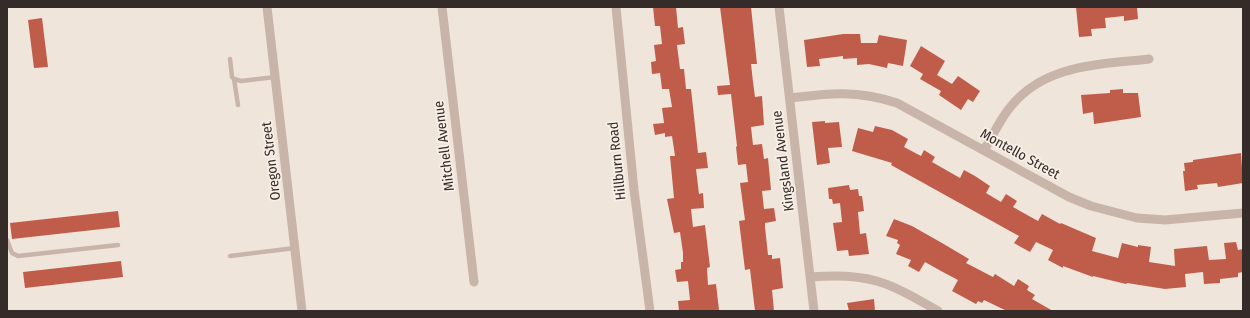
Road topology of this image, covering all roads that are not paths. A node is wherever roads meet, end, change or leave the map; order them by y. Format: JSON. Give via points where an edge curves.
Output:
{"nodes":[{"id":1,"x":267,"y":7,"type":"edge"},
{"id":2,"x":442,"y":7,"type":"edge"},
{"id":3,"x":616,"y":7,"type":"edge"},
{"id":4,"x":779,"y":7,"type":"edge"},
{"id":5,"x":230,"y":58,"type":"dead end"},
{"id":6,"x":1149,"y":59,"type":"dead end"},
{"id":7,"x":275,"y":77,"type":"junction"},
{"id":8,"x":234,"y":80,"type":"junction"},
{"id":9,"x":790,"y":98,"type":"junction"},
{"id":10,"x":238,"y":105,"type":"dead end"},
{"id":11,"x":984,"y":150,"type":"junction"},
{"id":12,"x":1243,"y":213,"type":"edge"},
{"id":13,"x":7,"y":240,"type":"edge"},
{"id":14,"x":118,"y":245,"type":"dead end"},
{"id":15,"x":295,"y":248,"type":"junction"},
{"id":16,"x":230,"y":256,"type":"dead end"},
{"id":17,"x":811,"y":277,"type":"junction"},
{"id":18,"x":474,"y":282,"type":"dead end"},
{"id":19,"x":302,"y":311,"type":"edge"},
{"id":20,"x":650,"y":311,"type":"edge"},
{"id":21,"x":814,"y":311,"type":"edge"},
{"id":22,"x":938,"y":311,"type":"edge"}],
"edges":[{"from":1,"to":7,"type":"street","name":"Oregon Street"},
{"from":2,"to":18,"type":"street","name":"Mitchell Avenue"},
{"from":3,"to":20,"type":"street","name":"Hillburn Road","via":[[634,190]]},
{"from":4,"to":9,"type":"street","name":"Kingsland Avenue"},
{"from":5,"to":8,"type":"lane"},
{"from":6,"to":11,"type":"street","via":[[1063,70],[1047,76],[1020,95],[1007,111]]},
{"from":7,"to":8,"type":"lane"},
{"from":7,"to":15,"type":"street","name":"Oregon Street"},
{"from":8,"to":10,"type":"lane"},
{"from":9,"to":11,"type":"street","name":"Montello Street","via":[[837,93],[878,96],[915,111]]},
{"from":9,"to":17,"type":"street","name":"Kingsland Avenue"},
{"from":11,"to":12,"type":"street","name":"Montello Street","via":[[1069,196],[1114,213],[1165,220]]},
{"from":13,"to":14,"type":"lane","via":[[12,253],[18,256]]},
{"from":15,"to":16,"type":"lane"},
{"from":15,"to":19,"type":"street","name":"Oregon Street"},
{"from":17,"to":21,"type":"street","name":"Kingsland Avenue"},
{"from":17,"to":22,"type":"street","via":[[838,275],[874,279],[894,286]]}]}
